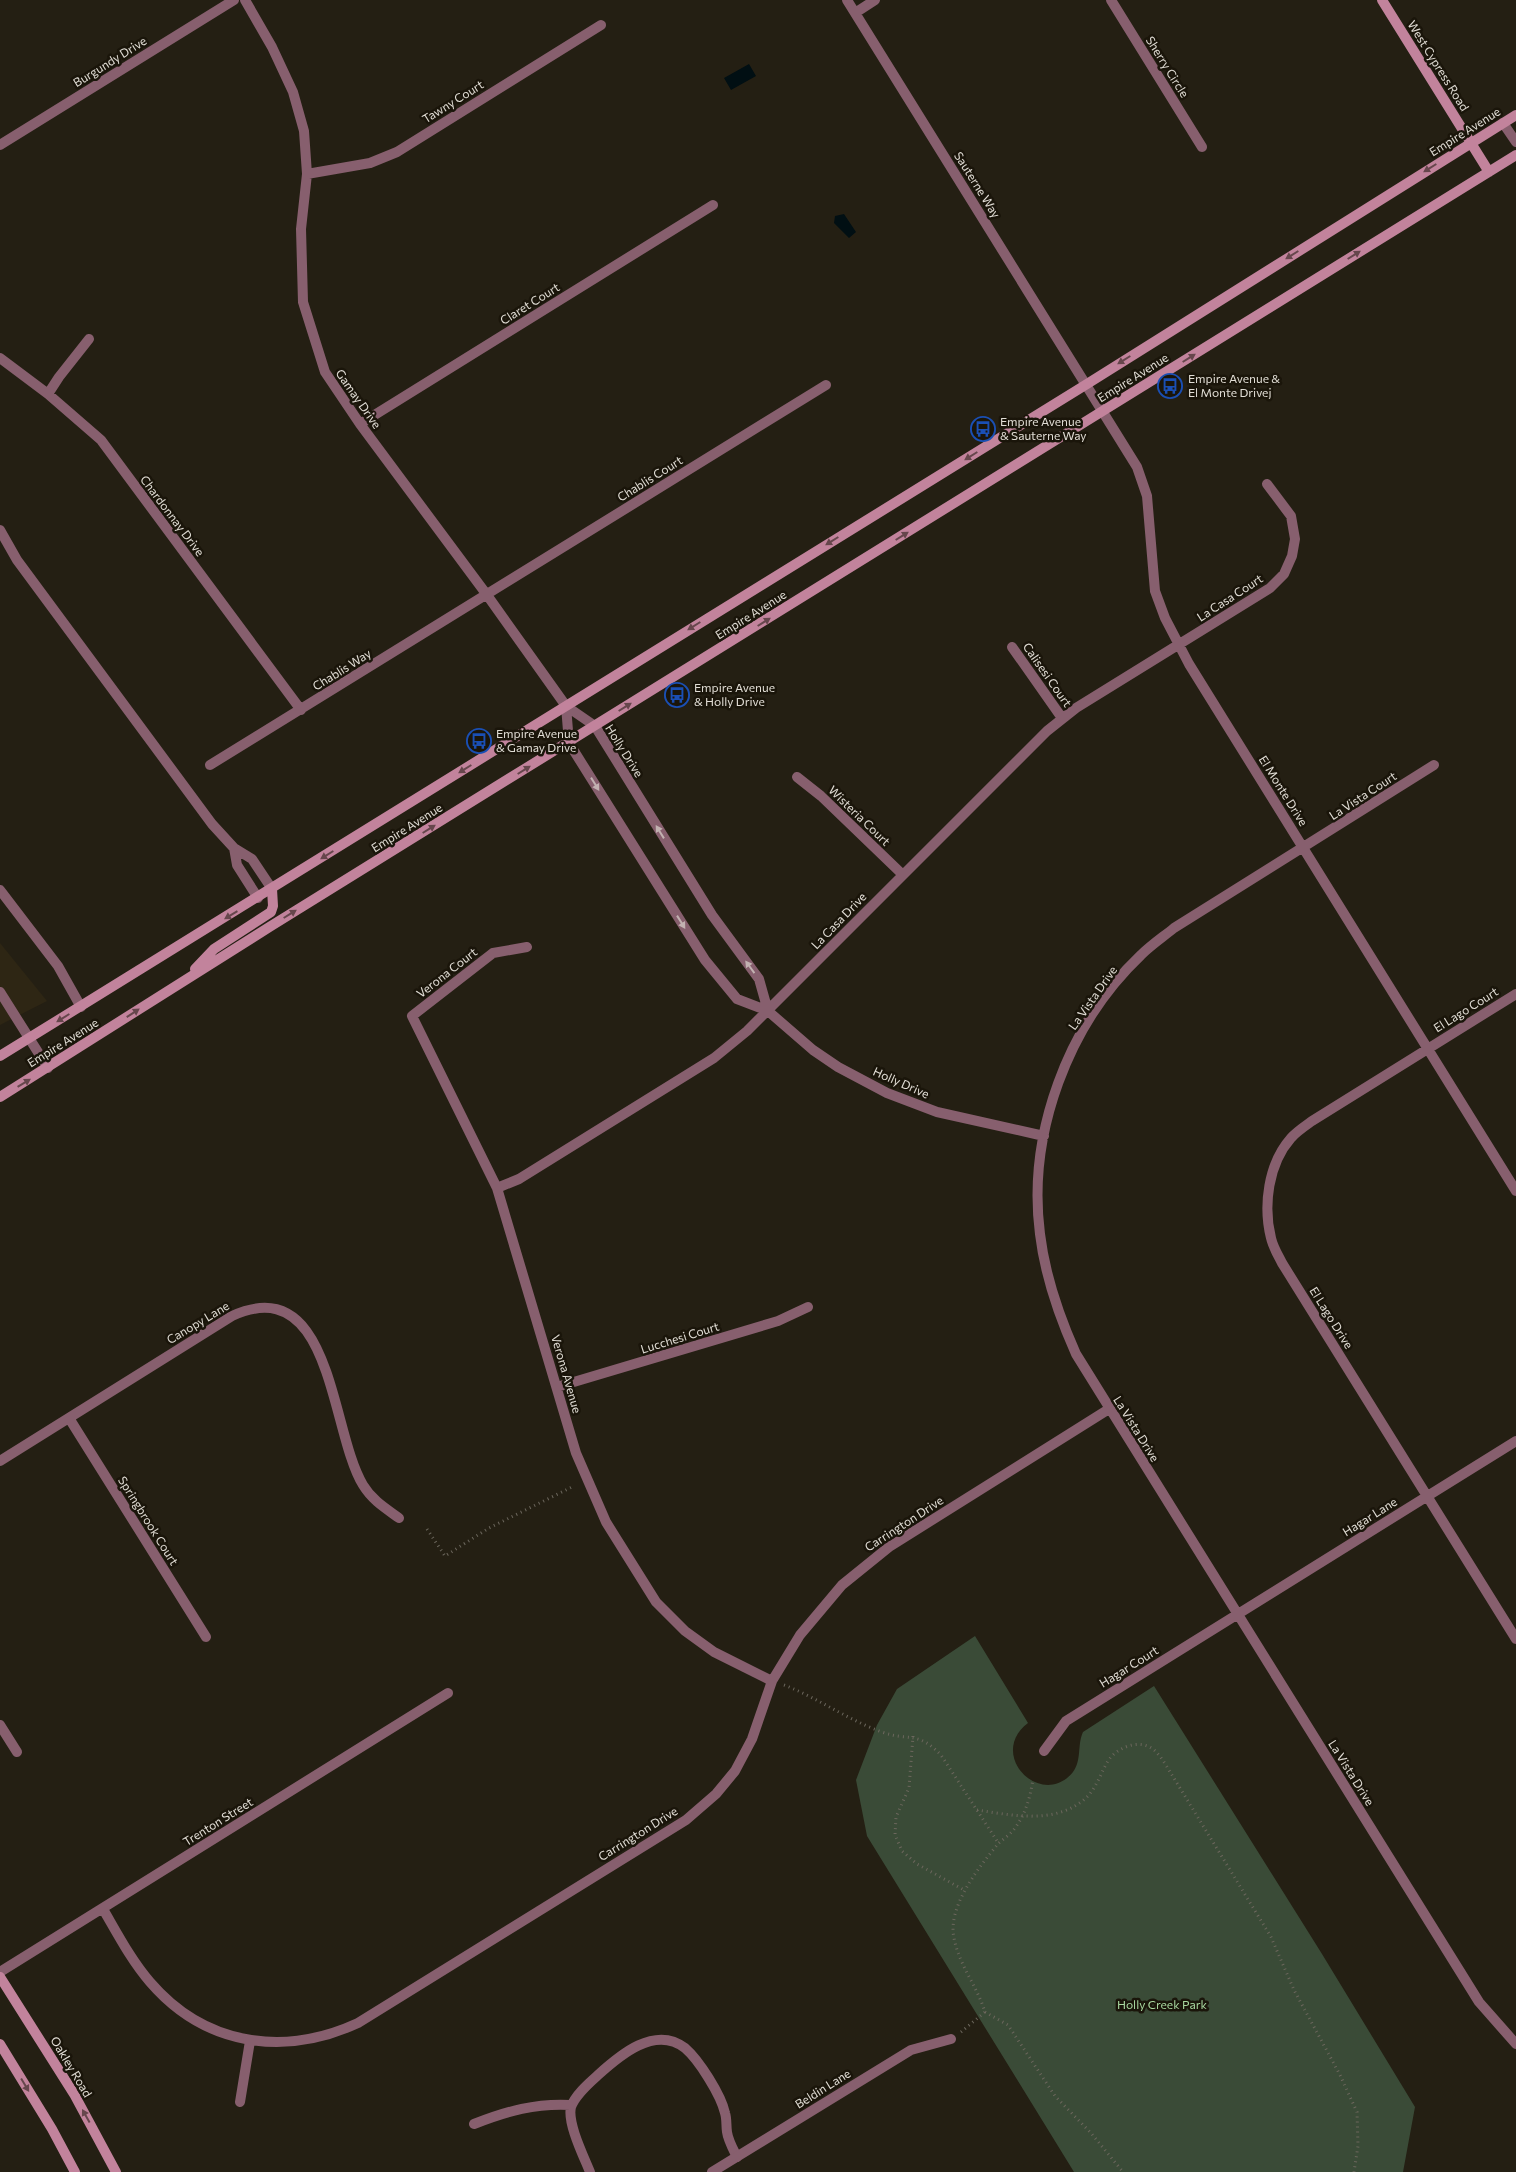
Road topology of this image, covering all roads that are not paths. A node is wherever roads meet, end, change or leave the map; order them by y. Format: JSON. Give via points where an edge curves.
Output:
{"nodes":[{"id":1,"x":234,"y":0,"type":"edge"},
{"id":2,"x":244,"y":0,"type":"edge"},
{"id":3,"x":847,"y":0,"type":"edge"},
{"id":4,"x":875,"y":0,"type":"edge"},
{"id":5,"x":1111,"y":0,"type":"edge"},
{"id":6,"x":1382,"y":0,"type":"edge"},
{"id":7,"x":855,"y":13,"type":"junction"},
{"id":8,"x":601,"y":25,"type":"dead end"},
{"id":9,"x":1516,"y":115,"type":"edge"},
{"id":10,"x":1503,"y":123,"type":"junction"},
{"id":11,"x":1471,"y":142,"type":"junction"},
{"id":12,"x":1516,"y":142,"type":"edge"},
{"id":13,"x":0,"y":145,"type":"edge"},
{"id":14,"x":1202,"y":147,"type":"dead end"},
{"id":15,"x":1516,"y":155,"type":"edge"},
{"id":16,"x":1489,"y":172,"type":"junction"},
{"id":17,"x":307,"y":174,"type":"junction"},
{"id":18,"x":713,"y":205,"type":"dead end"},
{"id":19,"x":89,"y":339,"type":"dead end"},
{"id":20,"x":0,"y":358,"type":"edge"},
{"id":21,"x":1087,"y":384,"type":"junction"},
{"id":22,"x":826,"y":385,"type":"dead end"},
{"id":23,"x":48,"y":394,"type":"junction"},
{"id":24,"x":1104,"y":412,"type":"junction"},
{"id":25,"x":360,"y":424,"type":"junction"},
{"id":26,"x":1267,"y":484,"type":"dead end"},
{"id":27,"x":0,"y":530,"type":"edge"},
{"id":28,"x":487,"y":595,"type":"junction"},
{"id":29,"x":1179,"y":646,"type":"junction"},
{"id":30,"x":1012,"y":647,"type":"dead end"},
{"id":31,"x":566,"y":706,"type":"junction"},
{"id":32,"x":300,"y":710,"type":"junction"},
{"id":33,"x":1062,"y":718,"type":"junction"},
{"id":34,"x":595,"y":726,"type":"junction"},
{"id":35,"x":569,"y":743,"type":"junction"},
{"id":36,"x":210,"y":765,"type":"dead end"},
{"id":37,"x":1434,"y":765,"type":"dead end"},
{"id":38,"x":797,"y":777,"type":"dead end"},
{"id":39,"x":1304,"y":847,"type":"junction"},
{"id":40,"x":234,"y":848,"type":"junction"},
{"id":41,"x":902,"y":874,"type":"junction"},
{"id":42,"x":272,"y":889,"type":"junction"},
{"id":43,"x":0,"y":890,"type":"edge"},
{"id":44,"x":258,"y":898,"type":"junction"},
{"id":45,"x":527,"y":947,"type":"dead end"},
{"id":46,"x":186,"y":980,"type":"junction"},
{"id":47,"x":0,"y":992,"type":"edge"},
{"id":48,"x":1516,"y":994,"type":"edge"},
{"id":49,"x":81,"y":1006,"type":"junction"},
{"id":50,"x":768,"y":1011,"type":"junction"},
{"id":51,"x":412,"y":1016,"type":"joint"},
{"id":52,"x":30,"y":1038,"type":"junction"},
{"id":53,"x":1429,"y":1048,"type":"junction"},
{"id":54,"x":0,"y":1056,"type":"edge"},
{"id":55,"x":48,"y":1068,"type":"junction"},
{"id":56,"x":0,"y":1097,"type":"edge"},
{"id":57,"x":1044,"y":1136,"type":"junction"},
{"id":58,"x":497,"y":1188,"type":"junction"},
{"id":59,"x":1516,"y":1191,"type":"edge"},
{"id":60,"x":808,"y":1307,"type":"dead end"},
{"id":61,"x":557,"y":1388,"type":"junction"},
{"id":62,"x":1109,"y":1409,"type":"junction"},
{"id":63,"x":69,"y":1418,"type":"junction"},
{"id":64,"x":1516,"y":1441,"type":"edge"},
{"id":65,"x":0,"y":1461,"type":"edge"},
{"id":66,"x":1427,"y":1496,"type":"junction"},
{"id":67,"x":399,"y":1518,"type":"dead end"},
{"id":68,"x":1237,"y":1614,"type":"junction"},
{"id":69,"x":206,"y":1638,"type":"dead end"},
{"id":70,"x":1516,"y":1639,"type":"edge"},
{"id":71,"x":772,"y":1681,"type":"junction"},
{"id":72,"x":448,"y":1693,"type":"dead end"},
{"id":73,"x":0,"y":1725,"type":"edge"},
{"id":74,"x":1044,"y":1751,"type":"dead end"},
{"id":75,"x":17,"y":1752,"type":"dead end"},
{"id":76,"x":103,"y":1909,"type":"junction"},
{"id":77,"x":0,"y":1972,"type":"edge"},
{"id":78,"x":0,"y":1977,"type":"edge"},
{"id":79,"x":951,"y":2039,"type":"road end"},
{"id":80,"x":250,"y":2040,"type":"junction"},
{"id":81,"x":0,"y":2044,"type":"edge"},
{"id":82,"x":1516,"y":2044,"type":"edge"},
{"id":83,"x":240,"y":2102,"type":"dead end"},
{"id":84,"x":571,"y":2105,"type":"junction"},
{"id":85,"x":474,"y":2124,"type":"dead end"},
{"id":86,"x":737,"y":2157,"type":"junction"},
{"id":87,"x":75,"y":2172,"type":"edge"},
{"id":88,"x":116,"y":2172,"type":"edge"},
{"id":89,"x":590,"y":2172,"type":"edge"},
{"id":90,"x":712,"y":2172,"type":"edge"}],
"edges":[{"from":1,"to":13,"type":"street","name":"Burgundy Drive"},
{"from":2,"to":17,"type":"street","name":"Gamay Drive","via":[[293,92],[304,131]]},
{"from":3,"to":7,"type":"street","name":"Sauterne Way"},
{"from":4,"to":7,"type":"street"},
{"from":5,"to":14,"type":"street","name":"Sherry Circle"},
{"from":6,"to":11,"type":"main road","name":"West Cypress Road"},
{"from":7,"to":21,"type":"street","name":"Sauterne Way"},
{"from":8,"to":17,"type":"street","name":"Tawny Court","via":[[397,152],[370,163]]},
{"from":9,"to":10,"type":"main road","name":"Empire Avenue"},
{"from":10,"to":11,"type":"main road","name":"Empire Avenue"},
{"from":10,"to":12,"type":"street"},
{"from":11,"to":16,"type":"main road","name":"West Cypress Road"},
{"from":11,"to":21,"type":"main road","name":"Empire Avenue","one_way":true},
{"from":15,"to":16,"type":"main road","name":"Empire Avenue"},
{"from":24,"to":16,"type":"main road","name":"Empire Avenue","one_way":true},
{"from":17,"to":25,"type":"street","name":"Gamay Drive","via":[[301,229],[303,302],[324,372]]},
{"from":18,"to":25,"type":"street","name":"Claret Court"},
{"from":19,"to":23,"type":"street"},
{"from":20,"to":23,"type":"street","name":"Chardonnay Drive"},
{"from":21,"to":24,"type":"street","name":"El Monte Drive"},
{"from":21,"to":31,"type":"main road","name":"Empire Avenue","one_way":true},
{"from":22,"to":28,"type":"street","name":"Chablis Court"},
{"from":23,"to":32,"type":"street","name":"Chardonnay Drive","via":[[101,440]]},
{"from":24,"to":29,"type":"street","name":"El Monte Drive","via":[[1137,467],[1147,496],[1155,591]]},
{"from":34,"to":24,"type":"main road","name":"Empire Avenue","one_way":true},
{"from":25,"to":28,"type":"street","name":"Gamay Drive"},
{"from":26,"to":29,"type":"street","name":"La Casa Court","via":[[1291,516],[1295,539],[1284,574],[1270,588]]},
{"from":27,"to":40,"type":"street","via":[[27,574],[212,824]]},
{"from":28,"to":31,"type":"street","name":"Gamay Drive"},
{"from":28,"to":32,"type":"street","name":"Chablis Way"},
{"from":29,"to":33,"type":"street","name":"La Casa Drive"},
{"from":29,"to":39,"type":"street","name":"El Monte Drive"},
{"from":30,"to":33,"type":"street","name":"Calisesi Court"},
{"from":31,"to":34,"type":"street","name":"Holly Drive"},
{"from":31,"to":35,"type":"street","name":"Holly Drive"},
{"from":31,"to":42,"type":"main road","name":"Empire Avenue","one_way":true},
{"from":32,"to":36,"type":"street","name":"Chablis Way"},
{"from":33,"to":41,"type":"street","name":"La Casa Drive"},
{"from":34,"to":35,"type":"main road","name":"Empire Avenue"},
{"from":50,"to":34,"type":"street","name":"Holly Drive","one_way":true,"via":[[759,978],[712,915]]},
{"from":46,"to":35,"type":"main road","name":"Empire Avenue","one_way":true},
{"from":35,"to":50,"type":"street","name":"Holly Drive","one_way":true,"via":[[705,960],[737,999]]},
{"from":37,"to":39,"type":"street","name":"La Vista Court"},
{"from":38,"to":41,"type":"street","name":"Wisteria Court"},
{"from":39,"to":53,"type":"street","name":"El Monte Drive"},
{"from":39,"to":57,"type":"street","name":"La Vista Drive","via":[[1174,928],[1141,955],[1114,985],[1088,1022],[1065,1064]]},
{"from":40,"to":42,"type":"street","via":[[252,859]]},
{"from":40,"to":44,"type":"street","via":[[237,865]]},
{"from":41,"to":50,"type":"street","name":"La Casa Drive"},
{"from":42,"to":44,"type":"main road","name":"Empire Avenue"},
{"from":42,"to":46,"type":"main road","via":[[271,912],[214,949]]},
{"from":43,"to":49,"type":"street","via":[[58,966]]},
{"from":44,"to":49,"type":"main road","name":"Empire Avenue","one_way":true},
{"from":45,"to":51,"type":"street","name":"Verona Court","via":[[493,953]]},
{"from":55,"to":46,"type":"main road","name":"Empire Avenue","one_way":true},
{"from":47,"to":52,"type":"street"},
{"from":48,"to":53,"type":"street","name":"El Lago Court"},
{"from":49,"to":52,"type":"main road","name":"Empire Avenue","one_way":true},
{"from":50,"to":57,"type":"street","name":"Holly Drive","via":[[813,1050],[887,1093],[937,1112]]},
{"from":50,"to":58,"type":"street","name":"La Casa Drive","via":[[714,1058],[519,1179]]},
{"from":51,"to":58,"type":"street","name":"Verona Avenue"},
{"from":52,"to":54,"type":"main road","name":"Empire Avenue"},
{"from":52,"to":55,"type":"street"},
{"from":53,"to":59,"type":"street","name":"El Monte Drive"},
{"from":53,"to":66,"type":"street","name":"El Lago Drive","via":[[1290,1138],[1269,1188],[1267,1214],[1271,1240],[1282,1263]]},
{"from":56,"to":55,"type":"main road","name":"Empire Avenue","one_way":true},
{"from":57,"to":62,"type":"street","name":"La Vista Drive","via":[[1038,1200],[1040,1234],[1049,1280],[1060,1319],[1076,1354]]},
{"from":58,"to":61,"type":"street","name":"Verona Avenue"},
{"from":60,"to":61,"type":"street","name":"Lucchesi Court","via":[[778,1321]]},
{"from":61,"to":71,"type":"street","name":"Verona Avenue","via":[[590,1488],[606,1522],[656,1602],[685,1631],[714,1652]]},
{"from":62,"to":68,"type":"street","name":"La Vista Drive"},
{"from":62,"to":71,"type":"street","name":"Carrington Drive","via":[[862,1566],[818,1611]]},
{"from":63,"to":65,"type":"street","name":"Canopy Lane"},
{"from":63,"to":67,"type":"street","name":"Canopy Lane","via":[[232,1316],[247,1309],[273,1309],[287,1314],[312,1336],[362,1484],[372,1498]]},
{"from":63,"to":69,"type":"street","name":"Springbrook Court"},
{"from":64,"to":66,"type":"street","name":"Hagar Lane"},
{"from":66,"to":68,"type":"street","name":"Hagar Lane"},
{"from":66,"to":70,"type":"street","name":"El Lago Drive"},
{"from":68,"to":74,"type":"street","name":"Hagar Court","via":[[1066,1720]]},
{"from":68,"to":82,"type":"street","name":"La Vista Drive","via":[[1479,2002]]},
{"from":71,"to":80,"type":"street","name":"Carrington Drive","via":[[752,1739],[735,1771],[716,1794],[686,1820],[358,2023],[335,2033],[297,2042]]},
{"from":72,"to":76,"type":"street","name":"Trenton Street"},
{"from":73,"to":75,"type":"street"},
{"from":76,"to":77,"type":"street","name":"Trenton Street"},
{"from":76,"to":80,"type":"street","name":"Carrington Drive","via":[[150,1982],[176,2008],[203,2025]]},
{"from":88,"to":78,"type":"main road","name":"Oakley Road","one_way":true,"via":[[74,2094]]},
{"from":79,"to":86,"type":"street","name":"Beldin Lane","via":[[910,2050]]},
{"from":80,"to":83,"type":"street"},
{"from":81,"to":87,"type":"main road","one_way":true},
{"from":84,"to":85,"type":"street","via":[[536,2105]]},
{"from":84,"to":86,"type":"street","via":[[587,2084],[632,2048],[659,2040],[677,2044],[698,2063],[716,2094],[725,2112],[727,2134]]},
{"from":84,"to":89,"type":"street","via":[[579,2146]]},
{"from":86,"to":90,"type":"street","name":"Beldin Lane"}]}
